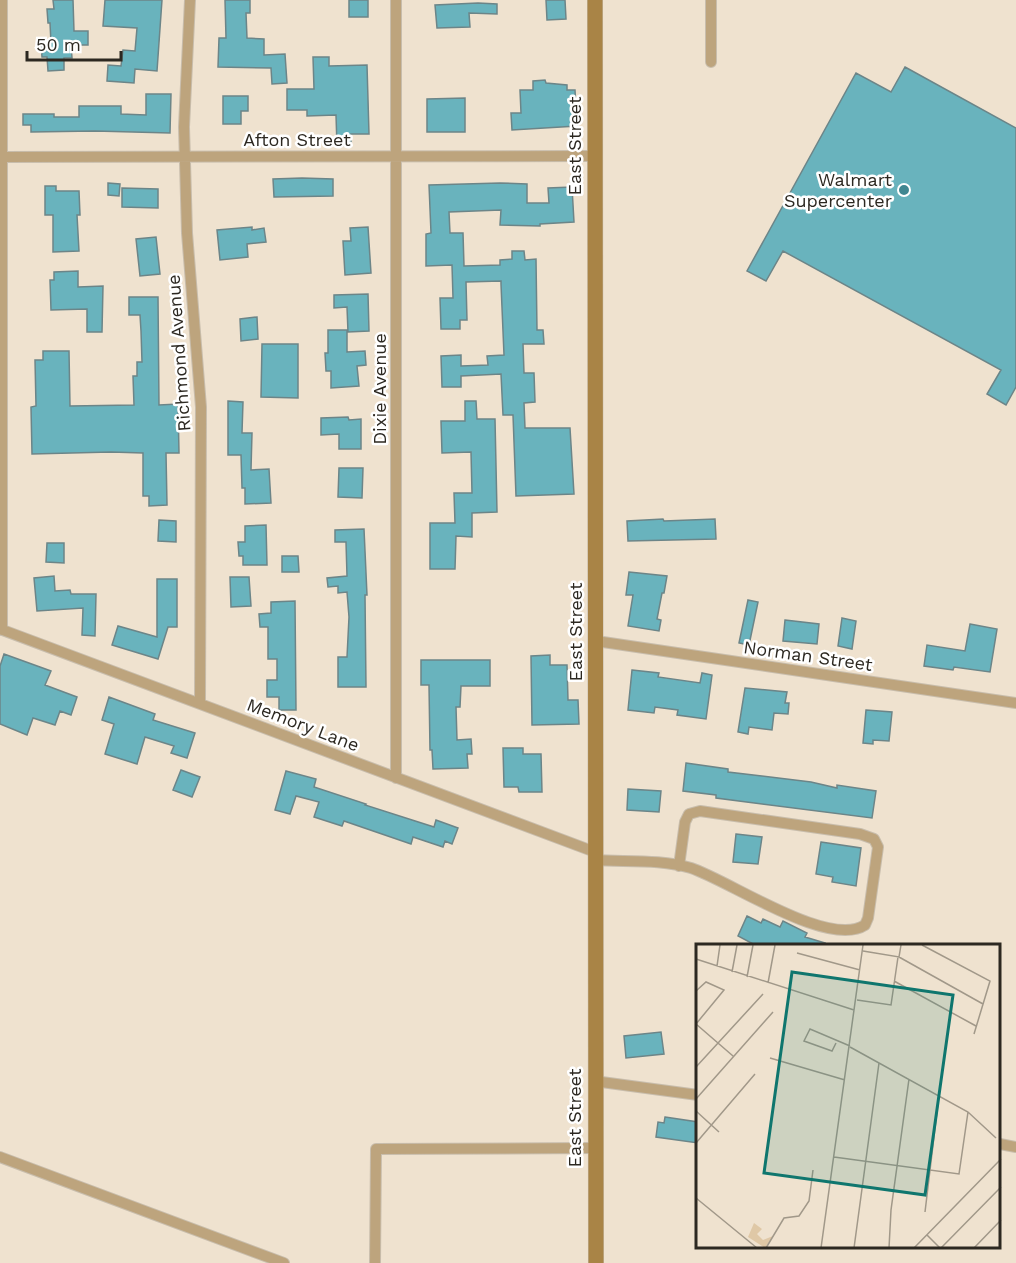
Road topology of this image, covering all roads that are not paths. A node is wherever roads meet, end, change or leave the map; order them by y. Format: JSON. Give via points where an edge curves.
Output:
{"nodes":[{"id":1,"x":2,"y":0,"type":"edge"},
{"id":2,"x":190,"y":0,"type":"edge"},
{"id":3,"x":396,"y":0,"type":"edge"},
{"id":4,"x":595,"y":0,"type":"edge"},
{"id":5,"x":711,"y":0,"type":"edge"},
{"id":6,"x":711,"y":62,"type":"dead end"},
{"id":7,"x":594,"y":156,"type":"junction"},
{"id":8,"x":1,"y":157,"type":"edge"},
{"id":9,"x":185,"y":157,"type":"junction"},
{"id":10,"x":396,"y":157,"type":"junction"},
{"id":11,"x":1,"y":629,"type":"edge"},
{"id":12,"x":596,"y":641,"type":"junction"},
{"id":13,"x":1016,"y":703,"type":"edge"},
{"id":14,"x":200,"y":704,"type":"junction"},
{"id":15,"x":396,"y":778,"type":"junction"},
{"id":16,"x":595,"y":856,"type":"junction"},
{"id":17,"x":679,"y":866,"type":"junction"},
{"id":18,"x":594,"y":1081,"type":"junction"},
{"id":19,"x":696,"y":1095,"type":"edge"},
{"id":20,"x":1001,"y":1144,"type":"edge"},
{"id":21,"x":1016,"y":1147,"type":"edge"},
{"id":22,"x":595,"y":1148,"type":"junction"},
{"id":23,"x":0,"y":1157,"type":"edge"},
{"id":24,"x":284,"y":1263,"type":"edge"},
{"id":25,"x":375,"y":1263,"type":"edge"},
{"id":26,"x":596,"y":1263,"type":"edge"}],
"edges":[{"from":1,"to":8,"type":"street"},
{"from":2,"to":9,"type":"street","name":"Richmond Avenue"},
{"from":3,"to":10,"type":"street","name":"Dixie Avenue"},
{"from":4,"to":7,"type":"street","name":"East Street"},
{"from":5,"to":6,"type":"street"},
{"from":7,"to":10,"type":"street","name":"Afton Street"},
{"from":7,"to":12,"type":"street","name":"East Street"},
{"from":8,"to":9,"type":"street","name":"Afton Street"},
{"from":8,"to":11,"type":"street"},
{"from":9,"to":10,"type":"street","name":"Afton Street"},
{"from":9,"to":14,"type":"street","name":"Richmond Avenue","via":[[201,406]]},
{"from":10,"to":15,"type":"street","name":"Dixie Avenue"},
{"from":11,"to":14,"type":"street","name":"Memory Lane"},
{"from":12,"to":13,"type":"street","name":"Norman Street"},
{"from":12,"to":16,"type":"street","name":"East Street"},
{"from":14,"to":15,"type":"street","name":"Memory Lane"},
{"from":15,"to":16,"type":"street","name":"Memory Lane"},
{"from":16,"to":17,"type":"street","name":"Memory Lane"},
{"from":16,"to":18,"type":"street","name":"East Street"},
{"from":17,"to":17,"type":"street","name":"Memory Lane","via":[[814,925],[854,930],[865,925],[868,918],[878,847],[874,839],[860,834],[700,811],[692,812],[685,822]]},
{"from":18,"to":19,"type":"street"},
{"from":18,"to":22,"type":"street","name":"East Street"},
{"from":20,"to":21,"type":"street"},
{"from":22,"to":25,"type":"street","via":[[376,1149]]},
{"from":22,"to":26,"type":"street","name":"East Street"},
{"from":23,"to":24,"type":"street"}]}
